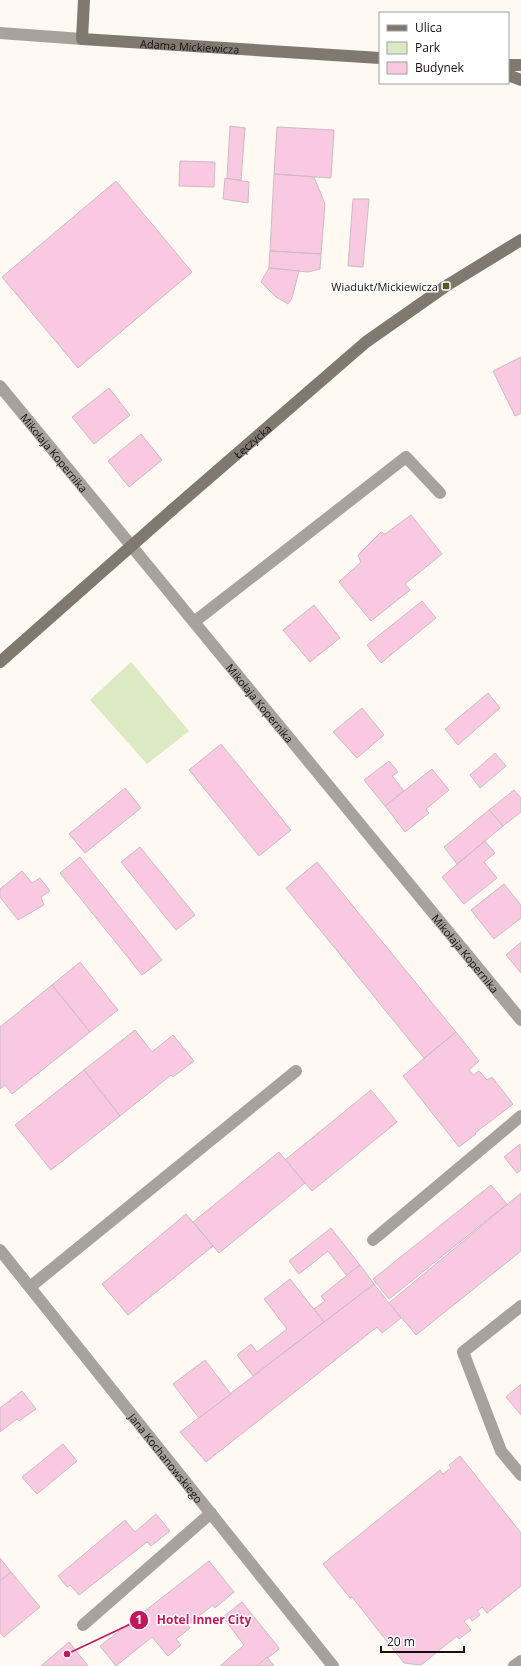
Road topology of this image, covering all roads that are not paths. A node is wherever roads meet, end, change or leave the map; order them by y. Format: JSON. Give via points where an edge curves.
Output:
{"nodes":[{"id":1,"x":84,"y":0,"type":"edge"},
{"id":2,"x":0,"y":33,"type":"edge"},
{"id":3,"x":82,"y":39,"type":"junction"},
{"id":4,"x":379,"y":58,"type":"edge"},
{"id":5,"x":509,"y":65,"type":"edge"},
{"id":6,"x":521,"y":65,"type":"edge"},
{"id":7,"x":509,"y":74,"type":"edge"},
{"id":8,"x":521,"y":80,"type":"edge"},
{"id":9,"x":521,"y":240,"type":"edge"},
{"id":10,"x":0,"y":386,"type":"edge"},
{"id":11,"x":440,"y":493,"type":"dead end"},
{"id":12,"x":194,"y":622,"type":"junction"},
{"id":13,"x":0,"y":662,"type":"edge"},
{"id":14,"x":521,"y":1020,"type":"edge"},
{"id":15,"x":296,"y":1071,"type":"dead end"},
{"id":16,"x":521,"y":1116,"type":"edge"},
{"id":17,"x":373,"y":1240,"type":"dead end"},
{"id":18,"x":0,"y":1250,"type":"edge"},
{"id":19,"x":30,"y":1287,"type":"junction"},
{"id":20,"x":521,"y":1306,"type":"edge"},
{"id":21,"x":521,"y":1475,"type":"edge"},
{"id":22,"x":211,"y":1513,"type":"junction"},
{"id":23,"x":83,"y":1626,"type":"dead end"},
{"id":24,"x":521,"y":1661,"type":"edge"},
{"id":25,"x":333,"y":1666,"type":"edge"},
{"id":26,"x":514,"y":1666,"type":"edge"}],
"edges":[{"from":1,"to":3,"type":"street"},
{"from":2,"to":3,"type":"street","name":"Adama Mickiewicza"},
{"from":3,"to":4,"type":"street","name":"Adama Mickiewicza"},
{"from":5,"to":6,"type":"street"},
{"from":7,"to":8,"type":"street"},
{"from":9,"to":13,"type":"street","name":"Łęczycka","bridge":true,"via":[[446,286],[366,342]]},
{"from":10,"to":12,"type":"street","name":"Mikołaja Kopernika"},
{"from":11,"to":12,"type":"street","via":[[406,457]]},
{"from":12,"to":14,"type":"street","name":"Mikołaja Kopernika"},
{"from":15,"to":19,"type":"street"},
{"from":16,"to":17,"type":"street"},
{"from":18,"to":19,"type":"street","name":"Jana Kochanowskiego"},
{"from":19,"to":22,"type":"street","name":"Jana Kochanowskiego"},
{"from":20,"to":21,"type":"street","via":[[463,1352],[501,1451]]},
{"from":22,"to":23,"type":"street"},
{"from":22,"to":25,"type":"street","name":"Jana Kochanowskiego"},
{"from":24,"to":26,"type":"street"}]}
